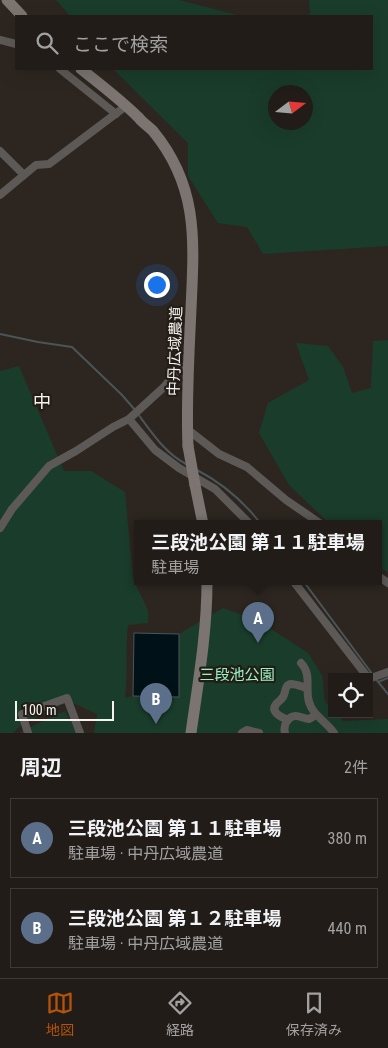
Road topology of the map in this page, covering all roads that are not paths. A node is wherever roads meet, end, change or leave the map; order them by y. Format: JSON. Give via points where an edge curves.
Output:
{"nodes":[{"id":1,"x":7,"y":0,"type":"edge"},
{"id":2,"x":21,"y":15,"type":"edge"},
{"id":3,"x":0,"y":40,"type":"edge"},
{"id":4,"x":15,"y":44,"type":"edge"},
{"id":5,"x":61,"y":70,"type":"edge"},
{"id":6,"x":82,"y":70,"type":"edge"},
{"id":7,"x":126,"y":106,"type":"junction"},
{"id":8,"x":116,"y":114,"type":"junction"},
{"id":9,"x":0,"y":151,"type":"edge"},
{"id":10,"x":24,"y":175,"type":"junction"},
{"id":11,"x":0,"y":195,"type":"edge"},
{"id":12,"x":189,"y":364,"type":"junction"},
{"id":13,"x":130,"y":419,"type":"junction"},
{"id":14,"x":187,"y":429,"type":"junction"},
{"id":15,"x":202,"y":520,"type":"edge"},
{"id":16,"x":246,"y":520,"type":"edge"},
{"id":17,"x":316,"y":520,"type":"edge"},
{"id":18,"x":0,"y":528,"type":"edge"},
{"id":19,"x":207,"y":585,"type":"edge"},
{"id":20,"x":296,"y":585,"type":"edge"},
{"id":21,"x":302,"y":663,"type":"dead end"},
{"id":22,"x":388,"y":672,"type":"edge"},
{"id":23,"x":307,"y":688,"type":"junction"},
{"id":24,"x":316,"y":716,"type":"junction"},
{"id":25,"x":285,"y":728,"type":"edge"},
{"id":26,"x":28,"y":733,"type":"edge"},
{"id":27,"x":80,"y":733,"type":"edge"},
{"id":28,"x":191,"y":733,"type":"edge"},
{"id":29,"x":242,"y":733,"type":"edge"},
{"id":30,"x":258,"y":733,"type":"edge"},
{"id":31,"x":334,"y":733,"type":"edge"}],
"edges":[{"from":1,"to":2,"type":"street"},
{"from":3,"to":4,"type":"street"},
{"from":5,"to":8,"type":"street"},
{"from":6,"to":7,"type":"street","name":"中丹広域農道"},
{"from":7,"to":8,"type":"street"},
{"from":7,"to":12,"type":"street","name":"中丹広域農道","via":[[152,131],[172,160],[186,193],[193,234]]},
{"from":8,"to":10,"type":"street","via":[[49,164],[36,165]]},
{"from":9,"to":10,"type":"street"},
{"from":10,"to":11,"type":"street"},
{"from":12,"to":13,"type":"street","via":[[178,370]]},
{"from":12,"to":14,"type":"street","name":"中丹広域農道"},
{"from":13,"to":16,"type":"street","via":[[155,450],[178,468],[216,489]]},
{"from":13,"to":18,"type":"street","via":[[48,466]]},
{"from":14,"to":15,"type":"street","name":"中丹広域農道","bridge":true},
{"from":14,"to":17,"type":"street","via":[[219,454],[247,467]]},
{"from":19,"to":28,"type":"street"},
{"from":20,"to":22,"type":"street","via":[[366,675],[371,678]]},
{"from":21,"to":23,"type":"street","via":[[308,673]]},
{"from":23,"to":24,"type":"street"},
{"from":23,"to":25,"type":"street","via":[[288,685],[274,709]]},
{"from":24,"to":25,"type":"street","via":[[309,719],[294,716]]},
{"from":24,"to":31,"type":"street"},
{"from":26,"to":27,"type":"street","via":[[22,714],[67,698]]},
{"from":29,"to":30,"type":"street","via":[[247,730]]}]}
